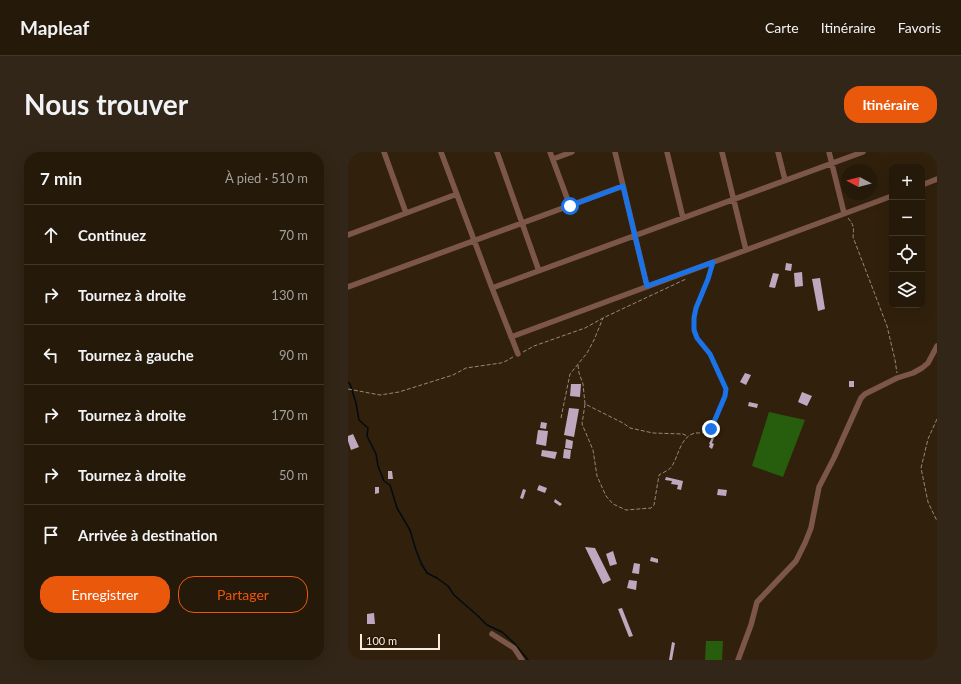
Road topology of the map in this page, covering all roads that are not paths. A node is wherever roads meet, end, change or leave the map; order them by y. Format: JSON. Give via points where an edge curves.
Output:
{"nodes":[{"id":1,"x":351,"y":152,"type":"edge"},
{"id":2,"x":384,"y":152,"type":"edge"},
{"id":3,"x":441,"y":152,"type":"edge"},
{"id":4,"x":496,"y":152,"type":"edge"},
{"id":5,"x":550,"y":152,"type":"edge"},
{"id":6,"x":572,"y":152,"type":"edge"},
{"id":7,"x":615,"y":152,"type":"edge"},
{"id":8,"x":667,"y":152,"type":"edge"},
{"id":9,"x":722,"y":152,"type":"edge"},
{"id":10,"x":778,"y":152,"type":"edge"},
{"id":11,"x":828,"y":152,"type":"edge"},
{"id":12,"x":864,"y":152,"type":"edge"},
{"id":13,"x":348,"y":154,"type":"edge"},
{"id":14,"x":553,"y":159,"type":"junction"},
{"id":15,"x":831,"y":164,"type":"junction"},
{"id":16,"x":937,"y":179,"type":"edge"},
{"id":17,"x":785,"y":180,"type":"junction"},
{"id":18,"x":925,"y":184,"type":"edge"},
{"id":19,"x":623,"y":186,"type":"junction"},
{"id":20,"x":457,"y":194,"type":"junction"},
{"id":21,"x":889,"y":197,"type":"edge"},
{"id":22,"x":733,"y":199,"type":"junction"},
{"id":23,"x":570,"y":206,"type":"junction"},
{"id":24,"x":406,"y":213,"type":"junction"},
{"id":25,"x":844,"y":214,"type":"junction"},
{"id":26,"x":683,"y":218,"type":"junction"},
{"id":27,"x":522,"y":223,"type":"junction"},
{"id":28,"x":348,"y":235,"type":"edge"},
{"id":29,"x":635,"y":235,"type":"junction"},
{"id":30,"x":474,"y":241,"type":"junction"},
{"id":31,"x":746,"y":250,"type":"junction"},
{"id":32,"x":538,"y":270,"type":"junction"},
{"id":33,"x":647,"y":286,"type":"junction"},
{"id":34,"x":348,"y":287,"type":"edge"},
{"id":35,"x":492,"y":288,"type":"junction"},
{"id":36,"x":511,"y":336,"type":"junction"},
{"id":37,"x":937,"y":346,"type":"edge"},
{"id":38,"x":518,"y":354,"type":"road end"},
{"id":39,"x":492,"y":634,"type":"dead end"},
{"id":40,"x":522,"y":660,"type":"edge"},
{"id":41,"x":738,"y":660,"type":"edge"}],
"edges":[{"from":1,"to":13,"type":"street"},
{"from":2,"to":24,"type":"street"},
{"from":3,"to":20,"type":"street"},
{"from":4,"to":27,"type":"street"},
{"from":5,"to":14,"type":"street"},
{"from":6,"to":14,"type":"street"},
{"from":7,"to":19,"type":"street"},
{"from":8,"to":26,"type":"street"},
{"from":9,"to":22,"type":"street"},
{"from":10,"to":17,"type":"street"},
{"from":11,"to":15,"type":"street"},
{"from":12,"to":15,"type":"street"},
{"from":14,"to":23,"type":"street"},
{"from":15,"to":17,"type":"street"},
{"from":15,"to":25,"type":"street"},
{"from":16,"to":18,"type":"street"},
{"from":17,"to":22,"type":"street"},
{"from":19,"to":23,"type":"street"},
{"from":19,"to":29,"type":"street"},
{"from":20,"to":24,"type":"street"},
{"from":20,"to":30,"type":"street"},
{"from":21,"to":25,"type":"street"},
{"from":22,"to":26,"type":"street"},
{"from":22,"to":31,"type":"street"},
{"from":23,"to":27,"type":"street"},
{"from":24,"to":28,"type":"street"},
{"from":25,"to":31,"type":"street"},
{"from":26,"to":29,"type":"street"},
{"from":27,"to":30,"type":"street"},
{"from":27,"to":32,"type":"street"},
{"from":29,"to":32,"type":"street"},
{"from":29,"to":33,"type":"street"},
{"from":30,"to":34,"type":"street"},
{"from":30,"to":35,"type":"street"},
{"from":31,"to":33,"type":"street"},
{"from":32,"to":35,"type":"street"},
{"from":33,"to":36,"type":"street"},
{"from":35,"to":36,"type":"street"},
{"from":36,"to":38,"type":"street"},
{"from":37,"to":41,"type":"street","via":[[928,363],[922,368],[897,378],[862,398],[819,487],[811,528],[805,543],[796,561],[757,602]]},
{"from":39,"to":40,"type":"street","via":[[514,648]]}]}
